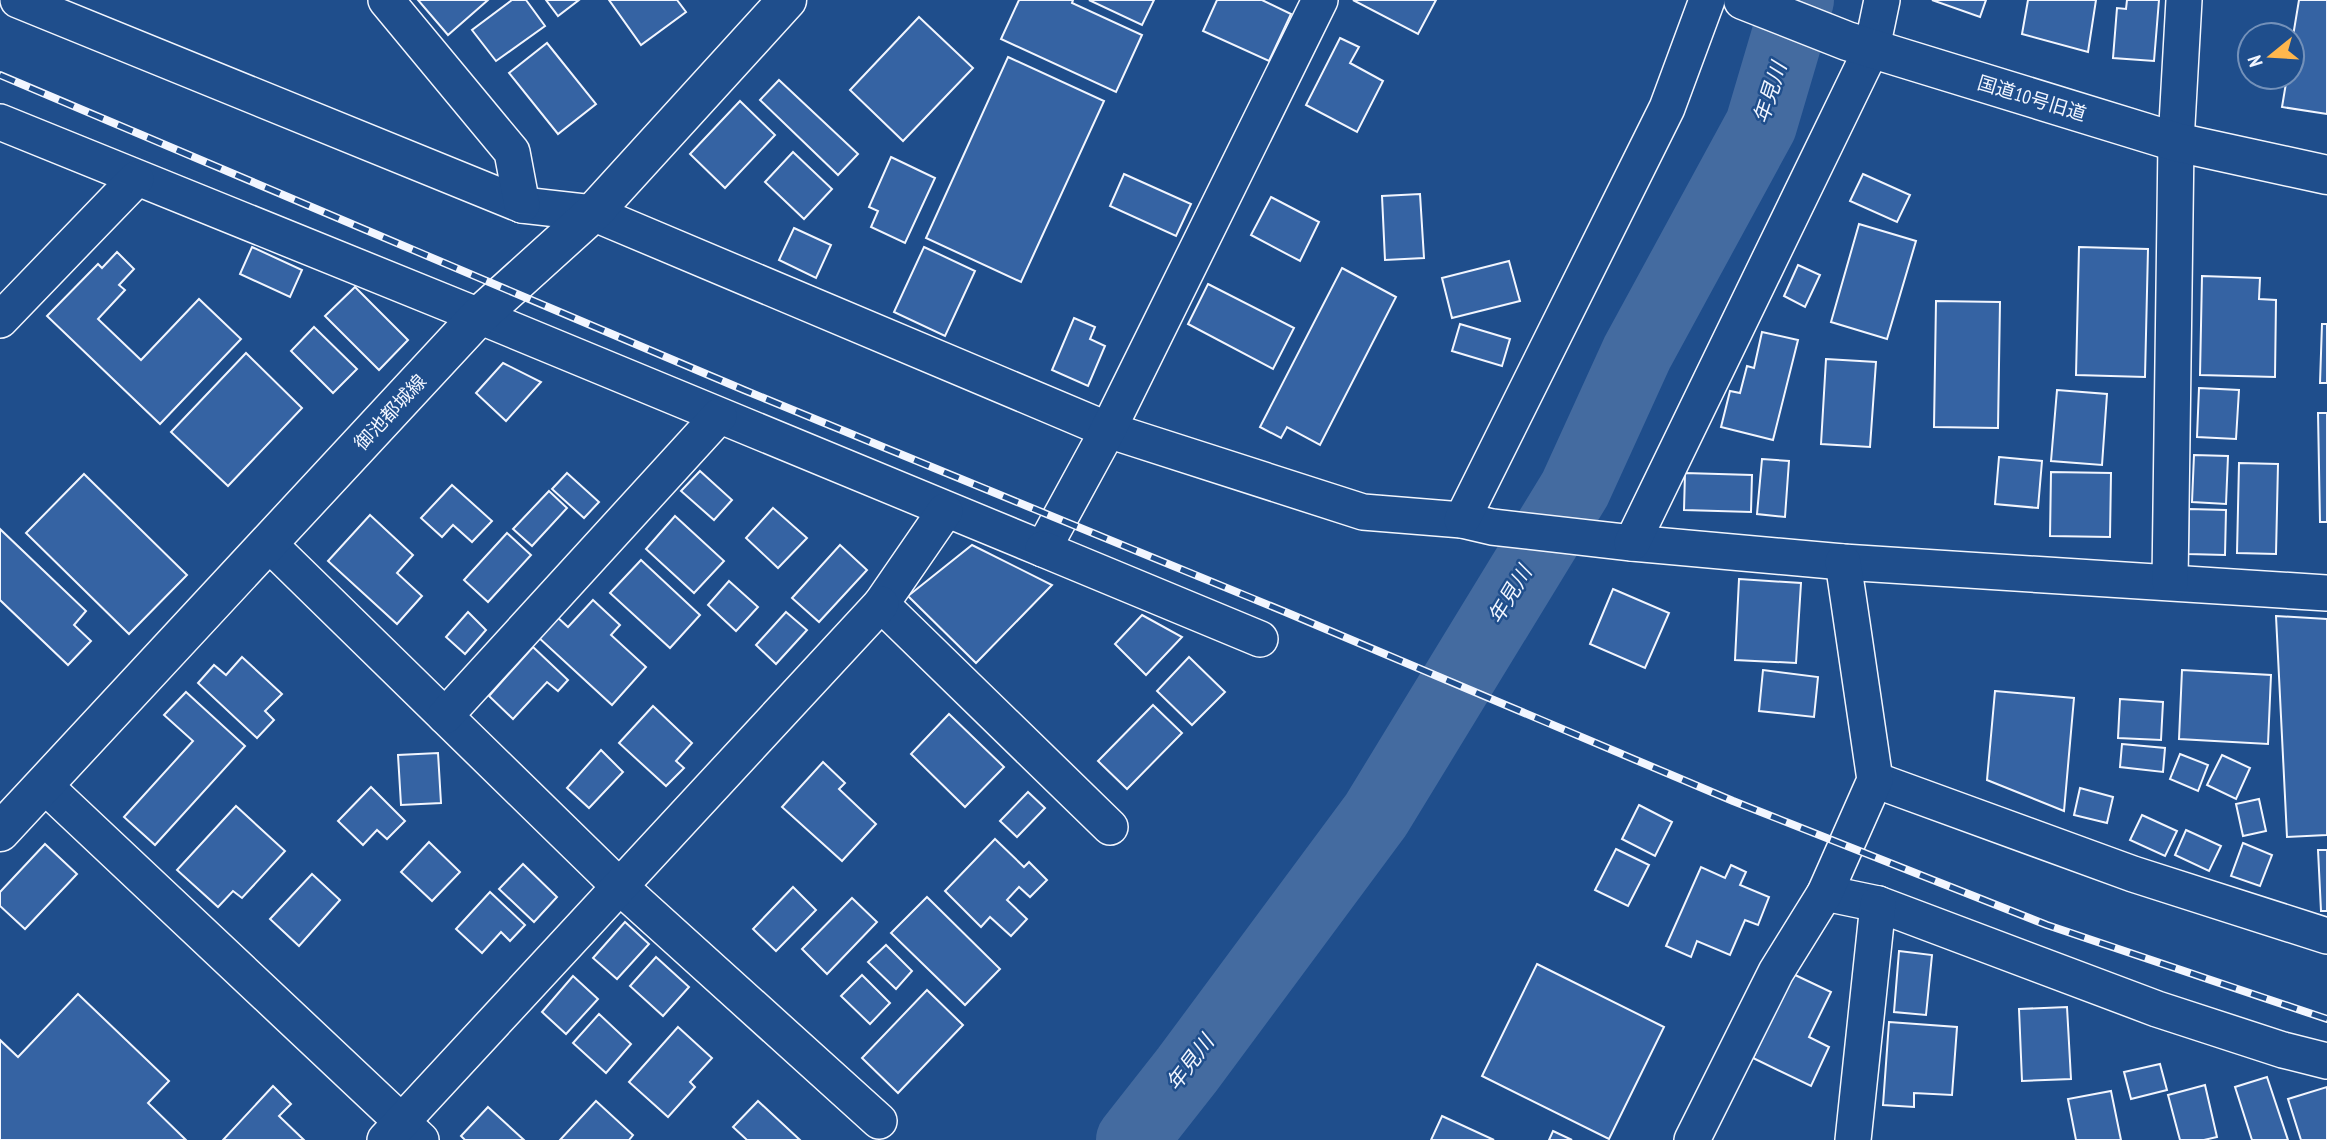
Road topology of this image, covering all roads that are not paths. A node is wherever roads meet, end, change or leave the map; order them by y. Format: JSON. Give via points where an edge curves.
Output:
{"nodes":[{"id":1,"x":18,"y":0,"type":"edge"},
{"id":2,"x":386,"y":0,"type":"edge"},
{"id":3,"x":787,"y":0,"type":"edge"},
{"id":4,"x":1320,"y":0,"type":"edge"},
{"id":5,"x":1707,"y":0,"type":"edge"},
{"id":6,"x":1743,"y":0,"type":"edge"},
{"id":7,"x":1882,"y":0,"type":"edge"},
{"id":8,"x":2184,"y":0,"type":"edge"},
{"id":9,"x":1860,"y":45,"type":"junction"},
{"id":10,"x":0,"y":122,"type":"edge"},
{"id":11,"x":2176,"y":142,"type":"junction"},
{"id":12,"x":2327,"y":175,"type":"edge"},
{"id":13,"x":136,"y":179,"type":"junction"},
{"id":14,"x":522,"y":205,"type":"junction"},
{"id":15,"x":593,"y":213,"type":"junction"},
{"id":16,"x":479,"y":316,"type":"junction"},
{"id":17,"x":0,"y":320,"type":"edge"},
{"id":18,"x":719,"y":416,"type":"junction"},
{"id":19,"x":1108,"y":430,"type":"junction"},
{"id":20,"x":945,"y":510,"type":"junction"},
{"id":21,"x":1477,"y":523,"type":"junction"},
{"id":22,"x":268,"y":543,"type":"junction"},
{"id":23,"x":1632,"y":543,"type":"junction"},
{"id":24,"x":1043,"y":549,"type":"junction"},
{"id":25,"x":1843,"y":562,"type":"junction"},
{"id":26,"x":2170,"y":582,"type":"junction"},
{"id":27,"x":2327,"y":593,"type":"edge"},
{"id":28,"x":880,"y":604,"type":"junction"},
{"id":29,"x":1260,"y":639,"type":"dead end"},
{"id":30,"x":445,"y":716,"type":"junction"},
{"id":31,"x":1875,"y":780,"type":"junction"},
{"id":32,"x":44,"y":785,"type":"junction"},
{"id":33,"x":1110,"y":827,"type":"dead end"},
{"id":34,"x":0,"y":832,"type":"edge"},
{"id":35,"x":618,"y":885,"type":"junction"},
{"id":36,"x":1825,"y":893,"type":"junction"},
{"id":37,"x":1878,"y":904,"type":"junction"},
{"id":38,"x":2327,"y":936,"type":"edge"},
{"id":39,"x":2327,"y":1062,"type":"edge"},
{"id":40,"x":879,"y":1121,"type":"dead end"},
{"id":41,"x":402,"y":1134,"type":"edge"},
{"id":42,"x":1692,"y":1140,"type":"edge"},
{"id":43,"x":1853,"y":1140,"type":"edge"}],
"edges":[{"from":1,"to":14,"type":"street"},
{"from":2,"to":14,"type":"street","via":[[512,152]]},
{"from":3,"to":15,"type":"main road","name":"御池都城線"},
{"from":4,"to":19,"type":"street"},
{"from":5,"to":21,"type":"street","via":[[1667,108]]},
{"from":6,"to":9,"type":"main road","name":"国道10号旧道"},
{"from":7,"to":9,"type":"street"},
{"from":8,"to":11,"type":"street"},
{"from":9,"to":11,"type":"main road","name":"国道10号旧道"},
{"from":9,"to":23,"type":"street"},
{"from":10,"to":13,"type":"street"},
{"from":11,"to":12,"type":"main road","name":"国道10号旧道"},
{"from":11,"to":26,"type":"street"},
{"from":13,"to":16,"type":"street"},
{"from":13,"to":17,"type":"street"},
{"from":14,"to":15,"type":"street"},
{"from":15,"to":16,"type":"main road","name":"御池都城線"},
{"from":15,"to":19,"type":"street"},
{"from":16,"to":18,"type":"street"},
{"from":16,"to":22,"type":"main road","name":"御池都城線"},
{"from":18,"to":20,"type":"street"},
{"from":18,"to":30,"type":"street"},
{"from":19,"to":21,"type":"street","via":[[1363,512]]},
{"from":19,"to":24,"type":"street"},
{"from":20,"to":24,"type":"street"},
{"from":20,"to":28,"type":"street"},
{"from":21,"to":23,"type":"street"},
{"from":22,"to":30,"type":"street"},
{"from":22,"to":32,"type":"main road","name":"御池都城線"},
{"from":23,"to":25,"type":"street"},
{"from":24,"to":29,"type":"street"},
{"from":25,"to":26,"type":"street"},
{"from":25,"to":31,"type":"street"},
{"from":26,"to":27,"type":"street"},
{"from":28,"to":33,"type":"street"},
{"from":28,"to":35,"type":"street"},
{"from":30,"to":35,"type":"street"},
{"from":31,"to":36,"type":"street"},
{"from":31,"to":38,"type":"street","via":[[2133,874]]},
{"from":32,"to":34,"type":"main road","name":"御池都城線"},
{"from":32,"to":41,"type":"street"},
{"from":35,"to":40,"type":"street"},
{"from":35,"to":41,"type":"street"},
{"from":36,"to":37,"type":"street"},
{"from":36,"to":42,"type":"street","via":[[1776,972]]},
{"from":37,"to":39,"type":"street","via":[[2157,1009]]},
{"from":37,"to":43,"type":"street"}]}
